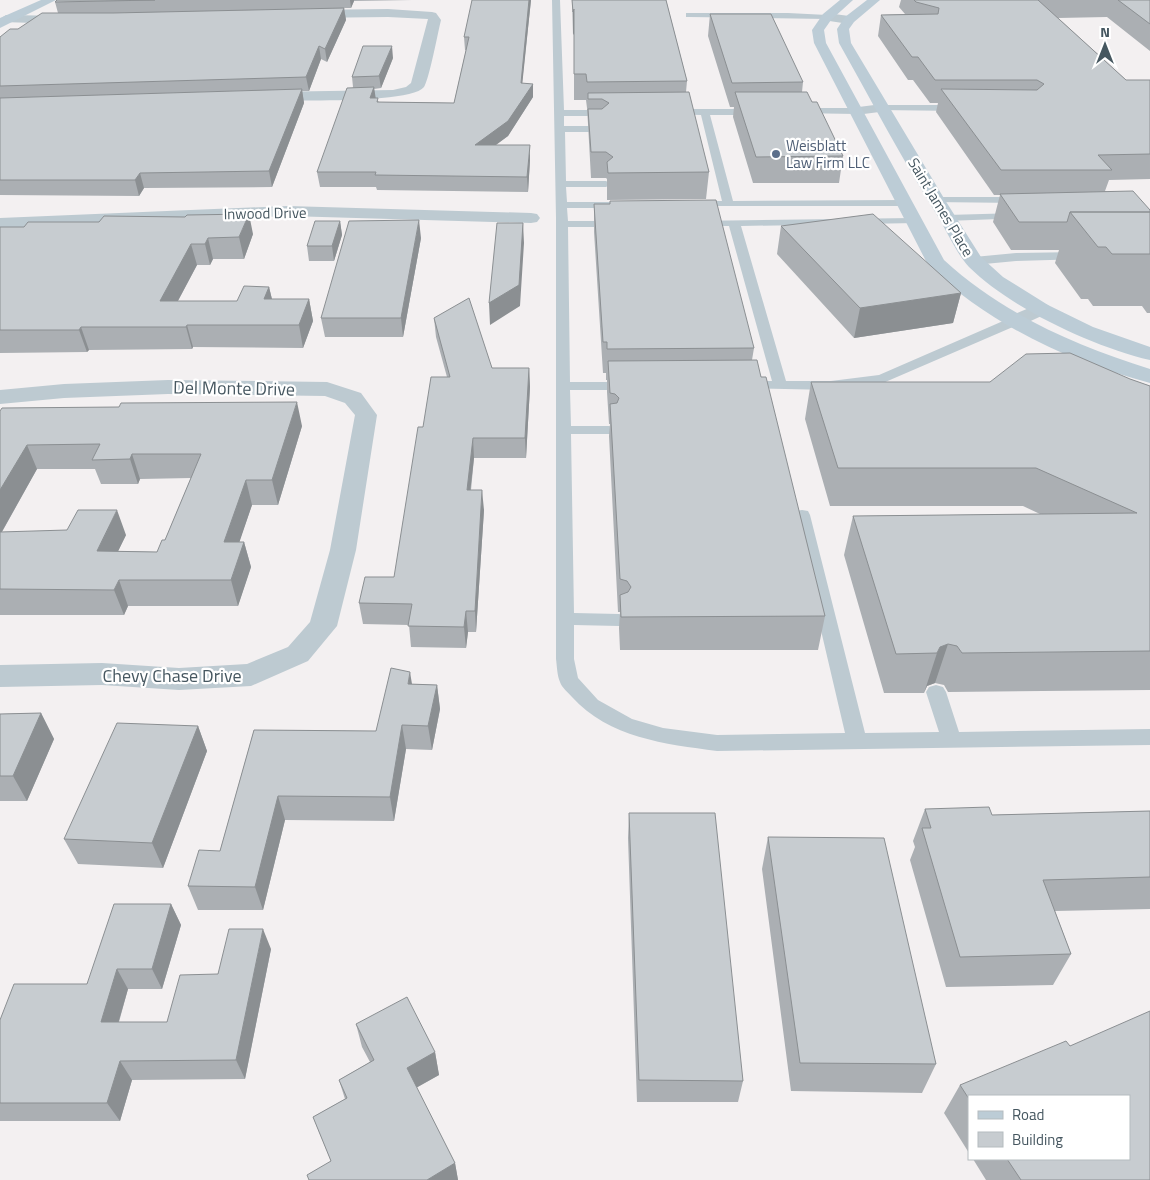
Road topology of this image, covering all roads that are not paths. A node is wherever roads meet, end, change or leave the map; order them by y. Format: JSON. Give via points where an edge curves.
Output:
{"nodes":[{"id":1,"x":30,"y":0,"type":"edge"},
{"id":2,"x":50,"y":0,"type":"edge"},
{"id":3,"x":847,"y":0,"type":"edge"},
{"id":4,"x":874,"y":0,"type":"edge"},
{"id":5,"x":559,"y":2,"type":"edge"},
{"id":6,"x":782,"y":4,"type":"dead end"},
{"id":7,"x":18,"y":12,"type":"junction"},
{"id":8,"x":298,"y":14,"type":"edge"},
{"id":9,"x":689,"y":15,"type":"dead end"},
{"id":10,"x":788,"y":15,"type":"junction"},
{"id":11,"x":827,"y":17,"type":"junction"},
{"id":12,"x":80,"y":20,"type":"edge"},
{"id":13,"x":848,"y":20,"type":"junction"},
{"id":14,"x":3,"y":22,"type":"edge"},
{"id":15,"x":247,"y":97,"type":"edge"},
{"id":16,"x":882,"y":108,"type":"junction"},
{"id":17,"x":971,"y":108,"type":"edge"},
{"id":18,"x":856,"y":111,"type":"junction"},
{"id":19,"x":657,"y":112,"type":"edge"},
{"id":20,"x":705,"y":112,"type":"junction"},
{"id":21,"x":771,"y":112,"type":"edge"},
{"id":22,"x":790,"y":112,"type":"edge"},
{"id":23,"x":618,"y":113,"type":"edge"},
{"id":24,"x":560,"y":121,"type":"junction"},
{"id":25,"x":602,"y":128,"type":"edge"},
{"id":26,"x":561,"y":184,"type":"junction"},
{"id":27,"x":606,"y":184,"type":"edge"},
{"id":28,"x":936,"y":200,"type":"junction"},
{"id":29,"x":1033,"y":200,"type":"edge"},
{"id":30,"x":904,"y":203,"type":"junction"},
{"id":31,"x":630,"y":204,"type":"edge"},
{"id":32,"x":679,"y":204,"type":"edge"},
{"id":33,"x":728,"y":204,"type":"junction"},
{"id":34,"x":562,"y":205,"type":"junction"},
{"id":35,"x":1025,"y":215,"type":"edge"},
{"id":36,"x":531,"y":218,"type":"dead end"},
{"id":37,"x":946,"y":218,"type":"junction"},
{"id":38,"x":913,"y":221,"type":"junction"},
{"id":39,"x":734,"y":222,"type":"junction"},
{"id":40,"x":0,"y":223,"type":"edge"},
{"id":41,"x":629,"y":223,"type":"edge"},
{"id":42,"x":686,"y":223,"type":"edge"},
{"id":43,"x":562,"y":224,"type":"junction"},
{"id":44,"x":1090,"y":256,"type":"edge"},
{"id":45,"x":974,"y":261,"type":"junction"},
{"id":46,"x":1041,"y":309,"type":"junction"},
{"id":47,"x":1015,"y":321,"type":"junction"},
{"id":48,"x":1150,"y":354,"type":"edge"},
{"id":49,"x":1150,"y":376,"type":"edge"},
{"id":50,"x":731,"y":385,"type":"edge"},
{"id":51,"x":780,"y":385,"type":"junction"},
{"id":52,"x":563,"y":386,"type":"junction"},
{"id":53,"x":642,"y":386,"type":"edge"},
{"id":54,"x":0,"y":396,"type":"edge"},
{"id":55,"x":563,"y":430,"type":"junction"},
{"id":56,"x":609,"y":430,"type":"edge"},
{"id":57,"x":351,"y":505,"type":"joint"},
{"id":58,"x":802,"y":515,"type":"edge"},
{"id":59,"x":565,"y":618,"type":"junction"},
{"id":60,"x":619,"y":620,"type":"edge"},
{"id":61,"x":0,"y":676,"type":"edge"},
{"id":62,"x":936,"y":692,"type":"dead end"},
{"id":63,"x":1150,"y":737,"type":"edge"},
{"id":64,"x":952,"y":740,"type":"junction"},
{"id":65,"x":857,"y":741,"type":"junction"}],
"edges":[{"from":1,"to":7,"type":"street","via":[[18,6]]},
{"from":2,"to":7,"type":"street"},
{"from":3,"to":11,"type":"street"},
{"from":4,"to":13,"type":"street"},
{"from":5,"to":24,"type":"lane","via":[[563,93]]},
{"from":6,"to":10,"type":"lane"},
{"from":7,"to":14,"type":"street"},
{"from":8,"to":15,"type":"street","via":[[432,16],[435,20],[418,85],[411,90],[384,95]]},
{"from":9,"to":10,"type":"lane","via":[[704,11]]},
{"from":10,"to":11,"type":"lane"},
{"from":11,"to":13,"type":"street"},
{"from":11,"to":18,"type":"street","name":"Saint James Place","via":[[818,30],[820,43]]},
{"from":12,"to":14,"type":"street"},
{"from":13,"to":16,"type":"street","name":"Saint James Place","via":[[843,29],[845,43]]},
{"from":16,"to":17,"type":"lane"},
{"from":16,"to":18,"type":"street"},
{"from":16,"to":28,"type":"street","name":"Saint James Place"},
{"from":18,"to":22,"type":"lane"},
{"from":18,"to":30,"type":"street","name":"Saint James Place"},
{"from":19,"to":20,"type":"lane"},
{"from":20,"to":21,"type":"lane"},
{"from":20,"to":33,"type":"lane"},
{"from":23,"to":24,"type":"lane"},
{"from":24,"to":25,"type":"lane"},
{"from":24,"to":26,"type":"lane"},
{"from":26,"to":27,"type":"lane"},
{"from":26,"to":34,"type":"lane"},
{"from":28,"to":29,"type":"lane"},
{"from":28,"to":37,"type":"street","name":"Saint James Place"},
{"from":30,"to":33,"type":"lane"},
{"from":30,"to":38,"type":"street","name":"Saint James Place"},
{"from":31,"to":34,"type":"lane"},
{"from":32,"to":33,"type":"lane"},
{"from":34,"to":43,"type":"lane"},
{"from":35,"to":37,"type":"lane"},
{"from":36,"to":40,"type":"street","name":"Inwood Drive","via":[[288,211]]},
{"from":37,"to":45,"type":"street","name":"Saint James Place"},
{"from":38,"to":39,"type":"lane"},
{"from":38,"to":47,"type":"street","name":"Saint James Place","via":[[936,263],[953,280]]},
{"from":39,"to":42,"type":"lane"},
{"from":39,"to":51,"type":"lane"},
{"from":41,"to":43,"type":"lane"},
{"from":43,"to":52,"type":"lane"},
{"from":44,"to":45,"type":"lane"},
{"from":45,"to":46,"type":"street","name":"Saint James Place","via":[[996,281]]},
{"from":46,"to":47,"type":"street"},
{"from":46,"to":48,"type":"street","name":"Saint James Place","via":[[1086,331]]},
{"from":47,"to":49,"type":"street","name":"Saint James Place","via":[[1070,355]]},
{"from":47,"to":51,"type":"lane","via":[[883,379],[863,384]]},
{"from":50,"to":51,"type":"lane"},
{"from":52,"to":53,"type":"lane"},
{"from":52,"to":55,"type":"lane"},
{"from":54,"to":57,"type":"street","name":"Del Monte Drive","via":[[168,387],[327,389],[353,398],[366,415]]},
{"from":55,"to":56,"type":"lane"},
{"from":55,"to":59,"type":"lane"},
{"from":57,"to":61,"type":"street","name":"Chevy Chase Drive","via":[[323,626],[298,654],[251,675],[179,679],[102,674]]},
{"from":58,"to":65,"type":"lane"},
{"from":59,"to":60,"type":"lane"},
{"from":59,"to":65,"type":"lane","via":[[565,659],[569,681],[591,705],[626,725],[663,736],[717,743]]},
{"from":62,"to":64,"type":"lane"},
{"from":63,"to":64,"type":"lane"},
{"from":64,"to":65,"type":"lane"}]}
